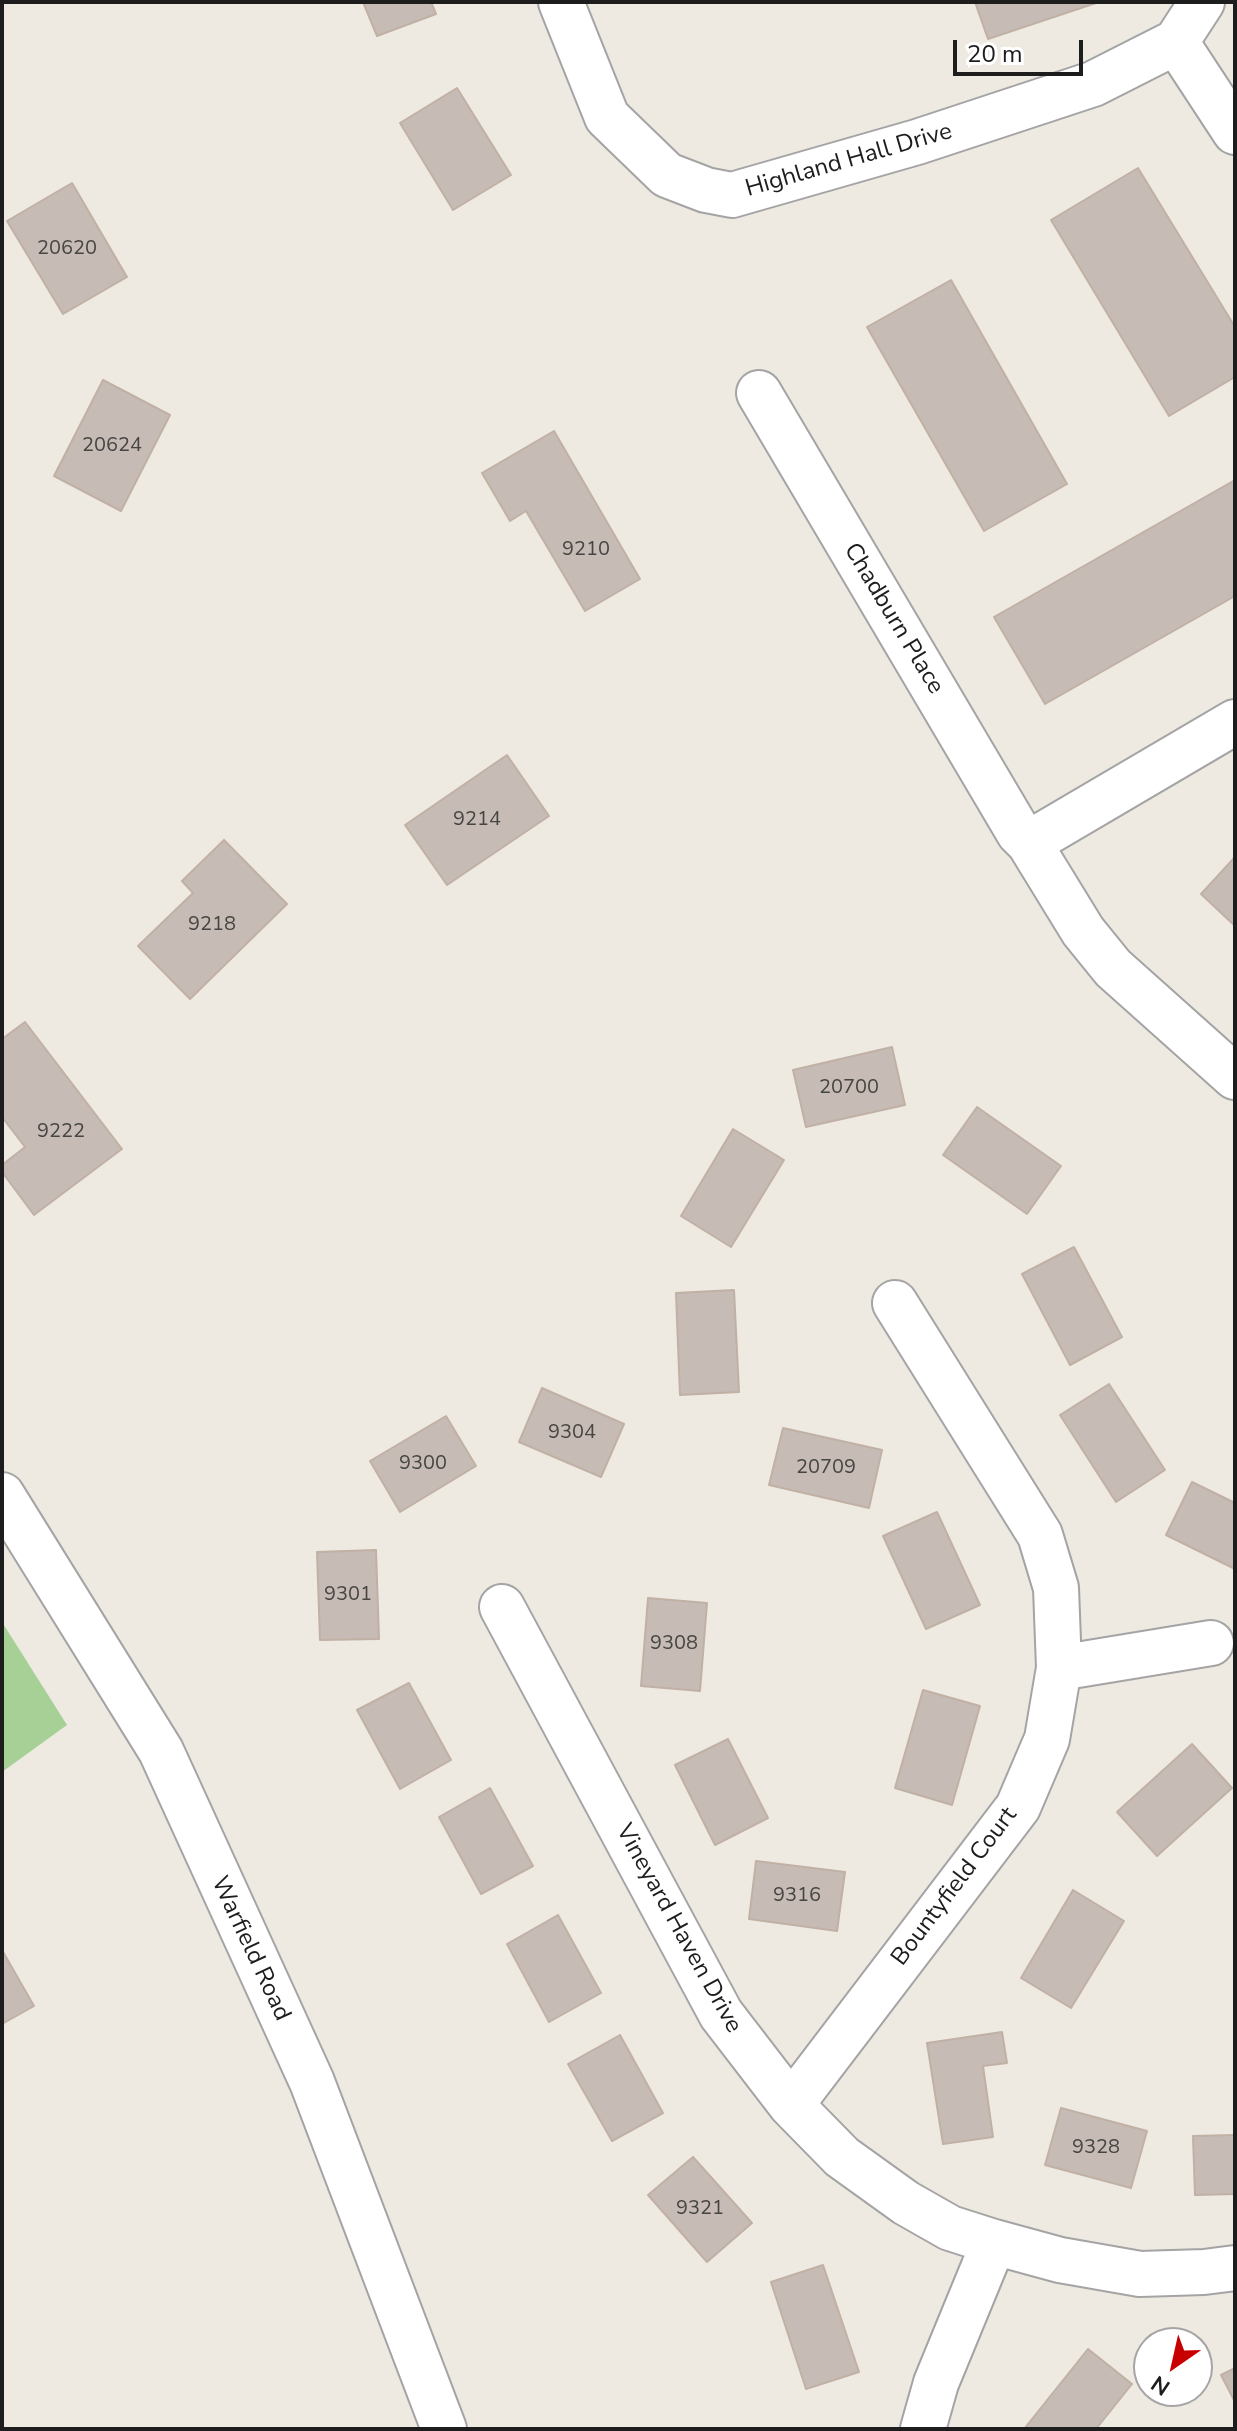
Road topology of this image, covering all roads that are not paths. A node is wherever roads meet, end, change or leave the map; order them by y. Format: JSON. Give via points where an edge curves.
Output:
{"nodes":[{"id":1,"x":561,"y":2,"type":"edge"},
{"id":2,"x":1202,"y":2,"type":"edge"},
{"id":3,"x":1176,"y":42,"type":"junction"},
{"id":4,"x":1235,"y":132,"type":"edge"},
{"id":5,"x":759,"y":393,"type":"dead end"},
{"id":6,"x":1235,"y":722,"type":"edge"},
{"id":7,"x":1029,"y":843,"type":"junction"},
{"id":8,"x":1235,"y":1077,"type":"edge"},
{"id":9,"x":895,"y":1303,"type":"dead end"},
{"id":10,"x":2,"y":1495,"type":"edge"},
{"id":11,"x":502,"y":1607,"type":"dead end"},
{"id":12,"x":1211,"y":1643,"type":"dead end"},
{"id":13,"x":1059,"y":1668,"type":"junction"},
{"id":14,"x":791,"y":2105,"type":"junction"},
{"id":15,"x":994,"y":2242,"type":"junction"},
{"id":16,"x":1235,"y":2268,"type":"edge"},
{"id":17,"x":444,"y":2429,"type":"edge"},
{"id":18,"x":923,"y":2429,"type":"edge"}],
"edges":[{"from":1,"to":3,"type":"street","name":"Highland Hall Drive","via":[[607,117],[667,175],[732,195],[1093,84]]},
{"from":2,"to":3,"type":"street"},
{"from":3,"to":4,"type":"street"},
{"from":5,"to":7,"type":"street","name":"Chadburn Place"},
{"from":6,"to":7,"type":"street"},
{"from":7,"to":8,"type":"street","name":"Chadburn Place","via":[[1083,931],[1113,968]]},
{"from":9,"to":13,"type":"street","name":"Bountyfield Court","via":[[1040,1535],[1056,1588]]},
{"from":10,"to":17,"type":"street","name":"Warfield Road","via":[[161,1751],[312,2082]]},
{"from":11,"to":14,"type":"street","name":"Vineyard Haven Drive","via":[[721,2014]]},
{"from":12,"to":13,"type":"street"},
{"from":13,"to":14,"type":"street","name":"Bountyfield Court","via":[[1047,1739],[1018,1807]]},
{"from":14,"to":15,"type":"street","name":"Vineyard Haven Drive","via":[[842,2157],[906,2203],[950,2228]]},
{"from":15,"to":16,"type":"street","name":"Vineyard Haven Drive","via":[[1140,2274]]},
{"from":15,"to":18,"type":"street","via":[[936,2383]]}]}
